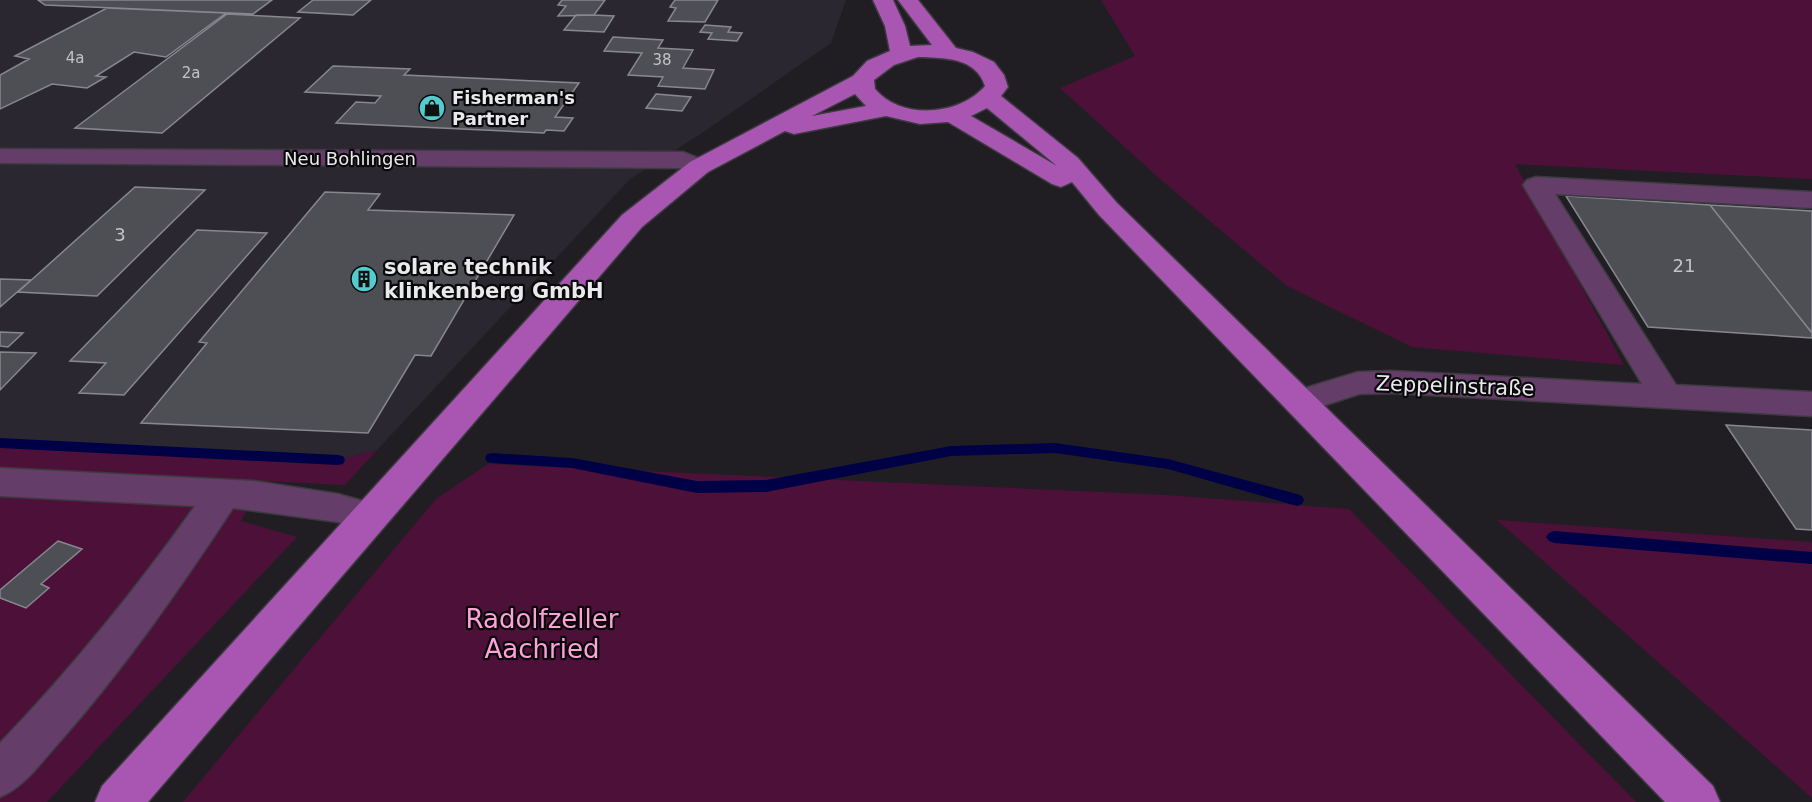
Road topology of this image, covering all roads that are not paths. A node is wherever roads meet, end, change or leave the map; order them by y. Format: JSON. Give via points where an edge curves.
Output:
{"nodes":[{"id":1,"x":883,"y":0,"type":"edge"},
{"id":2,"x":908,"y":0,"type":"edge"},
{"id":3,"x":948,"y":52,"type":"junction"},
{"id":4,"x":901,"y":54,"type":"junction"},
{"id":5,"x":863,"y":80,"type":"junction"},
{"id":6,"x":990,"y":99,"type":"junction"},
{"id":7,"x":887,"y":109,"type":"junction"},
{"id":8,"x":953,"y":115,"type":"junction"},
{"id":9,"x":760,"y":134,"type":"junction"},
{"id":10,"x":0,"y":156,"type":"edge"},
{"id":11,"x":699,"y":167,"type":"junction"},
{"id":12,"x":1812,"y":200,"type":"edge"},
{"id":13,"x":1108,"y":209,"type":"junction"},
{"id":14,"x":1665,"y":394,"type":"junction"},
{"id":15,"x":1301,"y":401,"type":"junction"},
{"id":16,"x":1812,"y":404,"type":"edge"},
{"id":17,"x":0,"y":482,"type":"edge"},
{"id":18,"x":223,"y":494,"type":"junction"},
{"id":19,"x":371,"y":518,"type":"junction"},
{"id":20,"x":0,"y":775,"type":"edge"},
{"id":21,"x":118,"y":802,"type":"edge"},
{"id":22,"x":1697,"y":802,"type":"edge"}],
"edges":[{"from":1,"to":4,"type":"main road","via":[[895,26]]},
{"from":2,"to":3,"type":"main road"},
{"from":3,"to":4,"type":"main road"},
{"from":3,"to":6,"type":"main road","via":[[984,65],[995,76],[997,87]]},
{"from":4,"to":5,"type":"main road","via":[[873,66]]},
{"from":5,"to":7,"type":"main road","via":[[863,88],[871,99]]},
{"from":5,"to":9,"type":"main road"},
{"from":6,"to":8,"type":"main road"},
{"from":6,"to":13,"type":"main road","via":[[1069,163]]},
{"from":7,"to":8,"type":"main road","via":[[928,116]]},
{"from":7,"to":9,"type":"main road"},
{"from":8,"to":13,"type":"main road"},
{"from":9,"to":11,"type":"main road"},
{"from":10,"to":11,"type":"street","name":"Neu Bohlingen","via":[[591,158],[682,160]]},
{"from":11,"to":19,"type":"main road","via":[[632,221]]},
{"from":12,"to":14,"type":"street","via":[[1536,185]]},
{"from":13,"to":15,"type":"main road"},
{"from":14,"to":15,"type":"street","name":"Zeppelinstraße","via":[[1392,382],[1358,383]]},
{"from":14,"to":16,"type":"street","name":"Zeppelinstraße"},
{"from":15,"to":22,"type":"main road"},
{"from":17,"to":18,"type":"street"},
{"from":18,"to":19,"type":"street","via":[[338,508]]},
{"from":18,"to":20,"type":"street","via":[[153,594],[60,710]]},
{"from":19,"to":21,"type":"main road"}]}
